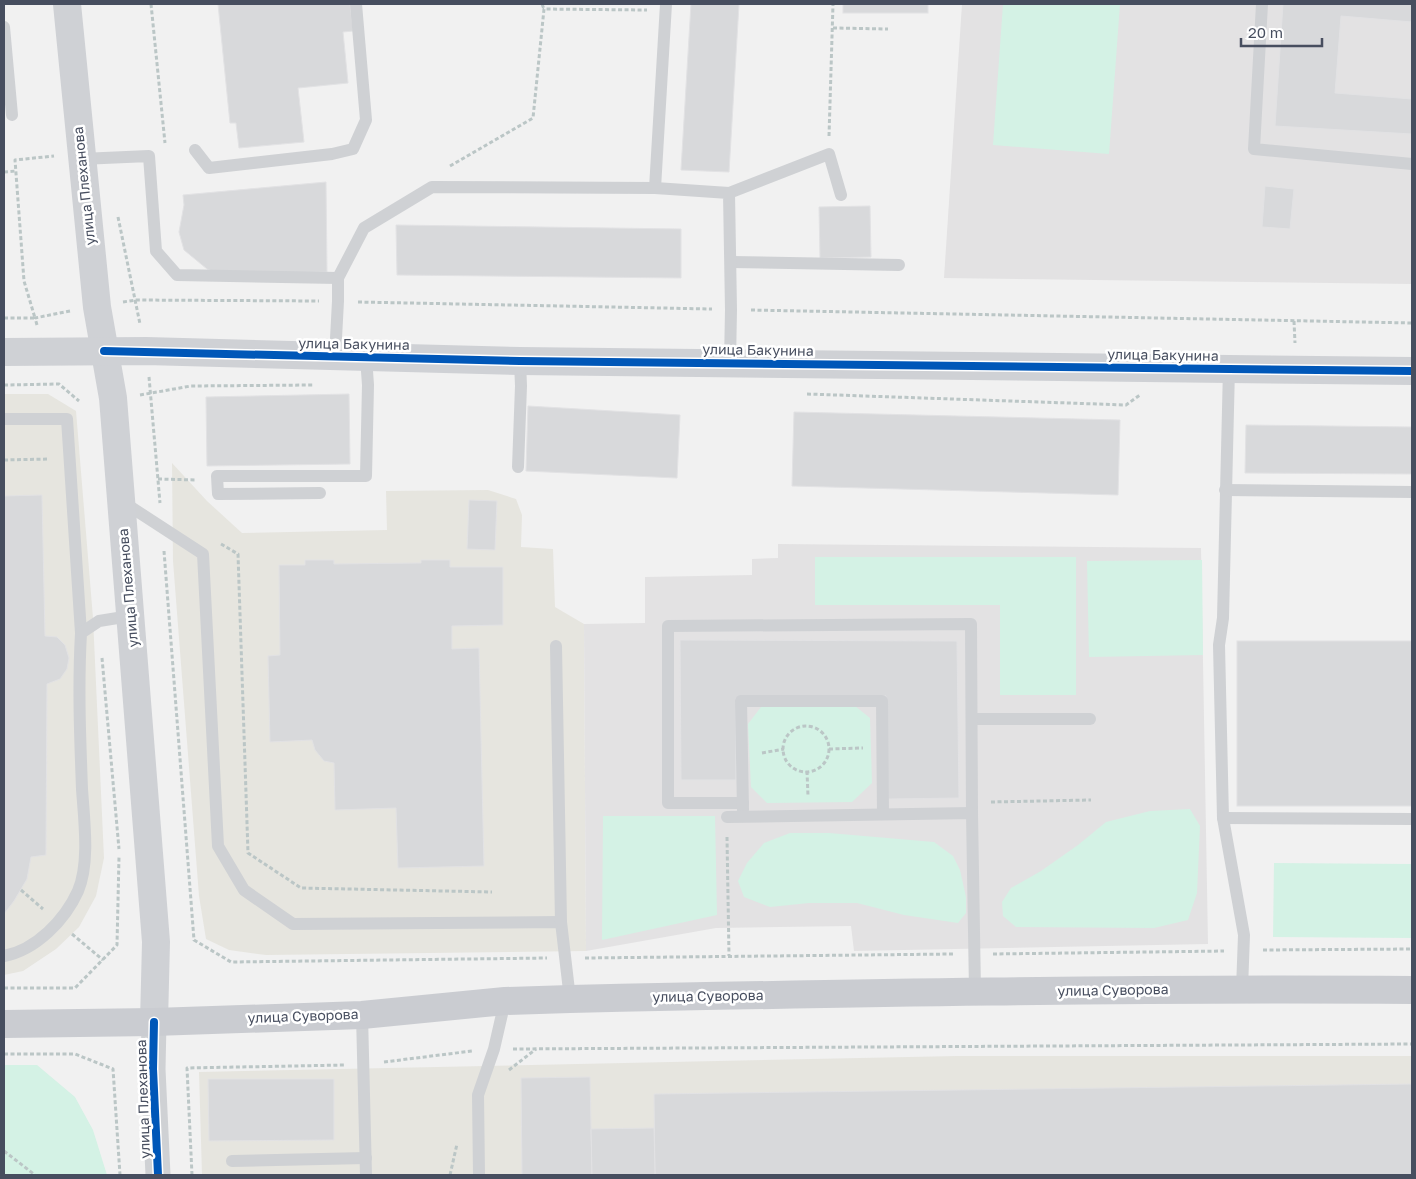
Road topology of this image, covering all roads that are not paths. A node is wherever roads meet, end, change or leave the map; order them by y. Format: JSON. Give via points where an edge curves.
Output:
{"nodes":[{"id":1,"x":67,"y":4,"type":"edge"},
{"id":2,"x":356,"y":4,"type":"edge"},
{"id":3,"x":1262,"y":4,"type":"edge"},
{"id":4,"x":666,"y":7,"type":"edge"},
{"id":5,"x":4,"y":27,"type":"edge"},
{"id":6,"x":12,"y":115,"type":"dead end"},
{"id":7,"x":195,"y":150,"type":"dead end"},
{"id":8,"x":72,"y":157,"type":"junction"},
{"id":9,"x":1412,"y":164,"type":"edge"},
{"id":10,"x":655,"y":188,"type":"junction"},
{"id":11,"x":729,"y":192,"type":"junction"},
{"id":12,"x":841,"y":195,"type":"dead end"},
{"id":13,"x":731,"y":262,"type":"junction"},
{"id":14,"x":899,"y":265,"type":"dead end"},
{"id":15,"x":338,"y":278,"type":"junction"},
{"id":16,"x":104,"y":351,"type":"junction"},
{"id":17,"x":4,"y":352,"type":"edge"},
{"id":18,"x":335,"y":357,"type":"junction"},
{"id":19,"x":366,"y":357,"type":"junction"},
{"id":20,"x":520,"y":360,"type":"junction"},
{"id":21,"x":730,"y":362,"type":"junction"},
{"id":22,"x":1229,"y":368,"type":"junction"},
{"id":23,"x":1412,"y":371,"type":"edge"},
{"id":24,"x":4,"y":419,"type":"edge"},
{"id":25,"x":518,"y":467,"type":"dead end"},
{"id":26,"x":1225,"y":490,"type":"junction"},
{"id":27,"x":1412,"y":492,"type":"edge"},
{"id":28,"x":320,"y":493,"type":"dead end"},
{"id":29,"x":121,"y":500,"type":"junction"},
{"id":30,"x":130,"y":616,"type":"junction"},
{"id":31,"x":81,"y":633,"type":"junction"},
{"id":32,"x":556,"y":646,"type":"dead end"},
{"id":33,"x":972,"y":719,"type":"junction"},
{"id":34,"x":1090,"y":719,"type":"dead end"},
{"id":35,"x":743,"y":803,"type":"junction"},
{"id":36,"x":972,"y":808,"type":"junction"},
{"id":37,"x":883,"y":814,"type":"junction"},
{"id":38,"x":743,"y":816,"type":"junction"},
{"id":39,"x":727,"y":817,"type":"road end"},
{"id":40,"x":1223,"y":818,"type":"junction"},
{"id":41,"x":1412,"y":819,"type":"edge"},
{"id":42,"x":561,"y":922,"type":"junction"},
{"id":43,"x":4,"y":956,"type":"edge"},
{"id":44,"x":1242,"y":989,"type":"junction"},
{"id":45,"x":1412,"y":990,"type":"edge"},
{"id":46,"x":975,"y":991,"type":"junction"},
{"id":47,"x":570,"y":999,"type":"junction"},
{"id":48,"x":505,"y":1001,"type":"junction"},
{"id":49,"x":362,"y":1015,"type":"junction"},
{"id":50,"x":154,"y":1022,"type":"junction"},
{"id":51,"x":4,"y":1024,"type":"edge"},
{"id":52,"x":366,"y":1158,"type":"junction"},
{"id":53,"x":232,"y":1161,"type":"dead end"},
{"id":54,"x":158,"y":1175,"type":"edge"},
{"id":55,"x":366,"y":1175,"type":"edge"},
{"id":56,"x":479,"y":1175,"type":"edge"}],
"edges":[{"from":1,"to":8,"type":"street","name":"улица Плеханова"},
{"from":2,"to":7,"type":"lane","via":[[366,120],[353,149],[209,168]]},
{"from":3,"to":9,"type":"lane","via":[[1254,149]]},
{"from":4,"to":10,"type":"lane"},
{"from":5,"to":6,"type":"lane"},
{"from":8,"to":15,"type":"lane","via":[[149,156],[156,251],[177,275]]},
{"from":8,"to":16,"type":"street","name":"улица Плеханова"},
{"from":10,"to":11,"type":"lane"},
{"from":10,"to":15,"type":"lane","via":[[432,187],[364,228]]},
{"from":11,"to":12,"type":"lane","via":[[828,154]]},
{"from":11,"to":13,"type":"lane"},
{"from":13,"to":14,"type":"lane"},
{"from":13,"to":21,"type":"lane"},
{"from":15,"to":18,"type":"lane"},
{"from":16,"to":17,"type":"street","name":"улица Бакунина"},
{"from":16,"to":18,"type":"street","name":"улица Бакунина"},
{"from":16,"to":29,"type":"street","name":"улица Плеханова","via":[[113,398]]},
{"from":18,"to":19,"type":"street","name":"улица Бакунина"},
{"from":19,"to":20,"type":"street","name":"улица Бакунина"},
{"from":19,"to":28,"type":"lane","via":[[366,476],[217,476],[218,494]]},
{"from":20,"to":21,"type":"street","name":"улица Бакунина"},
{"from":20,"to":25,"type":"lane"},
{"from":21,"to":22,"type":"street","name":"улица Бакунина"},
{"from":22,"to":23,"type":"street","name":"улица Бакунина"},
{"from":22,"to":26,"type":"lane"},
{"from":24,"to":31,"type":"lane","via":[[67,419]]},
{"from":26,"to":27,"type":"lane"},
{"from":26,"to":40,"type":"lane","via":[[1223,618],[1219,645]]},
{"from":29,"to":30,"type":"street","name":"улица Плеханова"},
{"from":29,"to":42,"type":"lane","via":[[203,554],[218,846],[244,890],[293,924]]},
{"from":30,"to":31,"type":"lane","via":[[99,621]]},
{"from":30,"to":50,"type":"street","name":"улица Плеханова","via":[[156,942]]},
{"from":31,"to":43,"type":"lane","via":[[78,678],[85,857],[78,890],[64,915],[45,935],[16,954]]},
{"from":32,"to":42,"type":"lane"},
{"from":33,"to":34,"type":"lane"},
{"from":33,"to":35,"type":"lane","via":[[971,624],[668,626],[668,803]]},
{"from":33,"to":36,"type":"lane"},
{"from":35,"to":37,"type":"lane","via":[[741,701],[882,701]]},
{"from":35,"to":38,"type":"lane"},
{"from":36,"to":37,"type":"lane"},
{"from":36,"to":46,"type":"lane"},
{"from":37,"to":38,"type":"lane"},
{"from":38,"to":39,"type":"lane"},
{"from":40,"to":41,"type":"lane"},
{"from":40,"to":44,"type":"lane","via":[[1244,935]]},
{"from":42,"to":47,"type":"lane"},
{"from":44,"to":45,"type":"main road","name":"улица Суворова"},
{"from":44,"to":46,"type":"main road","name":"улица Суворова"},
{"from":46,"to":47,"type":"main road","name":"улица Суворова"},
{"from":47,"to":48,"type":"main road","name":"улица Суворова"},
{"from":48,"to":49,"type":"main road","name":"улица Суворова"},
{"from":48,"to":56,"type":"lane","via":[[494,1049],[478,1095]]},
{"from":49,"to":50,"type":"main road","name":"улица Суворова"},
{"from":49,"to":52,"type":"lane"},
{"from":50,"to":51,"type":"main road","name":"улица Суворова"},
{"from":50,"to":54,"type":"street","name":"улица Плеханова"},
{"from":52,"to":53,"type":"lane"},
{"from":52,"to":55,"type":"lane"}]}
